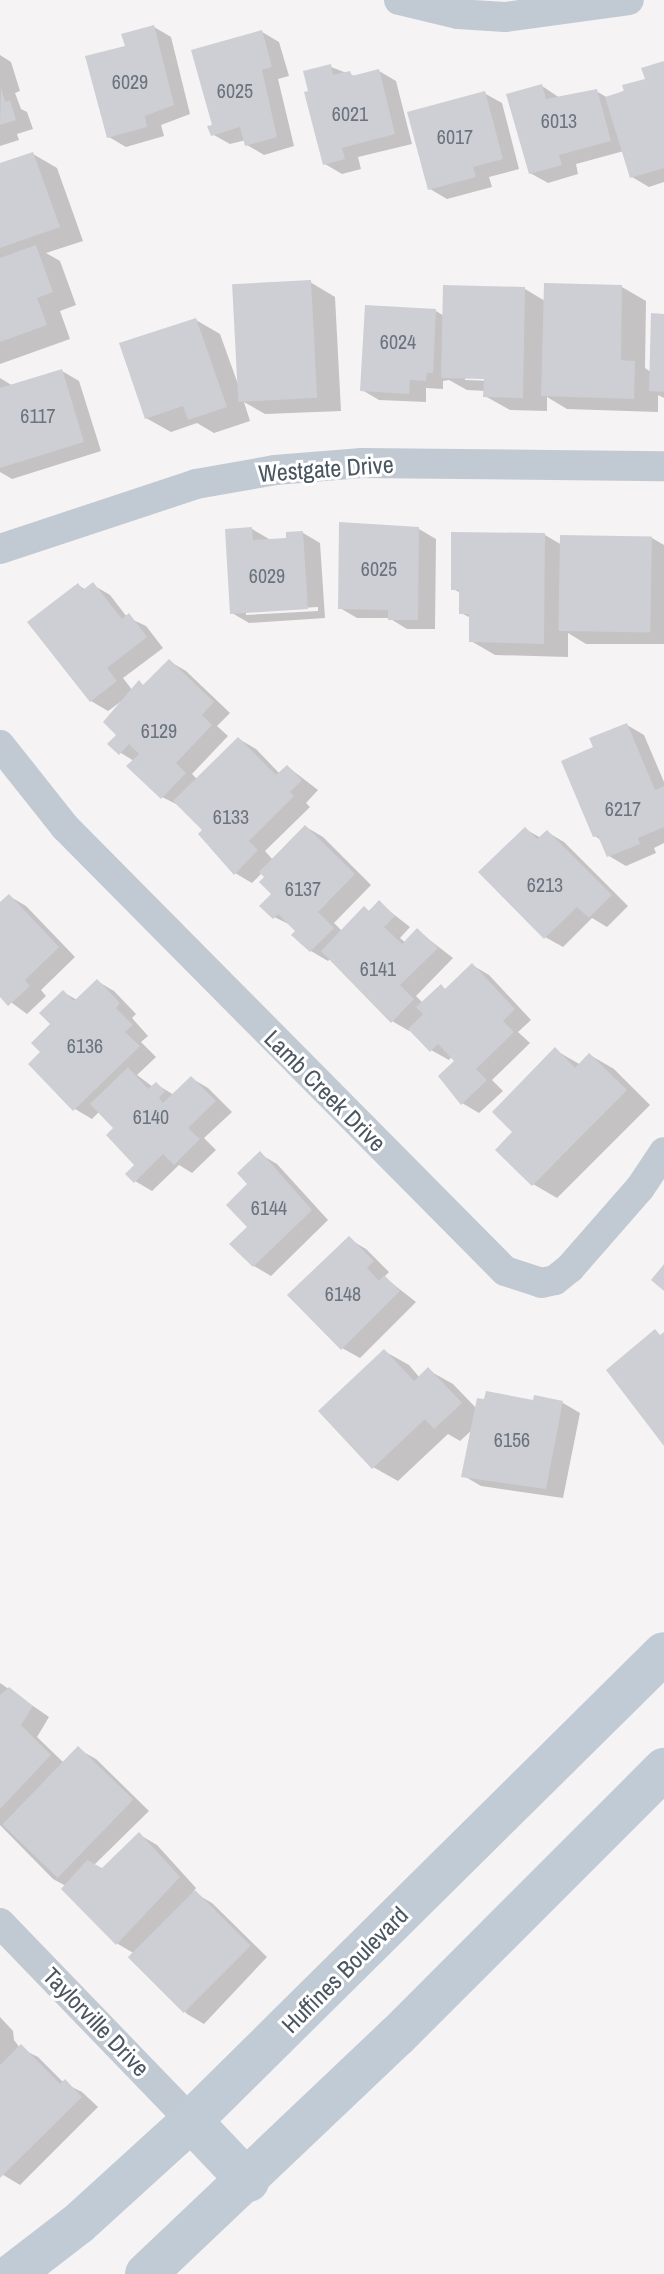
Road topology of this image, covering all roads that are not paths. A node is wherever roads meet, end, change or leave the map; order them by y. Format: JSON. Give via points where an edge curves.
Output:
{"nodes":[{"id":1,"x":399,"y":0,"type":"edge"},
{"id":2,"x":629,"y":0,"type":"edge"},
{"id":3,"x":664,"y":466,"type":"edge"},
{"id":4,"x":0,"y":549,"type":"edge"},
{"id":5,"x":0,"y":745,"type":"edge"},
{"id":6,"x":664,"y":1152,"type":"edge"},
{"id":7,"x":664,"y":1653,"type":"edge"},
{"id":8,"x":664,"y":1769,"type":"edge"},
{"id":9,"x":0,"y":1923,"type":"edge"},
{"id":10,"x":191,"y":2121,"type":"junction"},
{"id":11,"x":248,"y":2181,"type":"junction"},
{"id":12,"x":13,"y":2274,"type":"edge"},
{"id":13,"x":146,"y":2274,"type":"edge"}],
"edges":[{"from":1,"to":2,"type":"street","via":[[458,14],[505,17]]},
{"from":3,"to":4,"type":"street","name":"Westgate Drive","via":[[362,463],[275,470],[196,484]]},
{"from":5,"to":6,"type":"street","name":"Lamb Creek Drive","via":[[65,827],[505,1271],[541,1283],[555,1280],[640,1188]]},
{"from":7,"to":10,"type":"main road","name":"Huffines Boulevard"},
{"from":8,"to":11,"type":"main road"},
{"from":9,"to":10,"type":"street","name":"Taylorville Drive"},
{"from":10,"to":11,"type":"main road"},
{"from":10,"to":12,"type":"main road","name":"Huffines Boulevard","via":[[78,2224]]},
{"from":11,"to":13,"type":"main road"}]}
